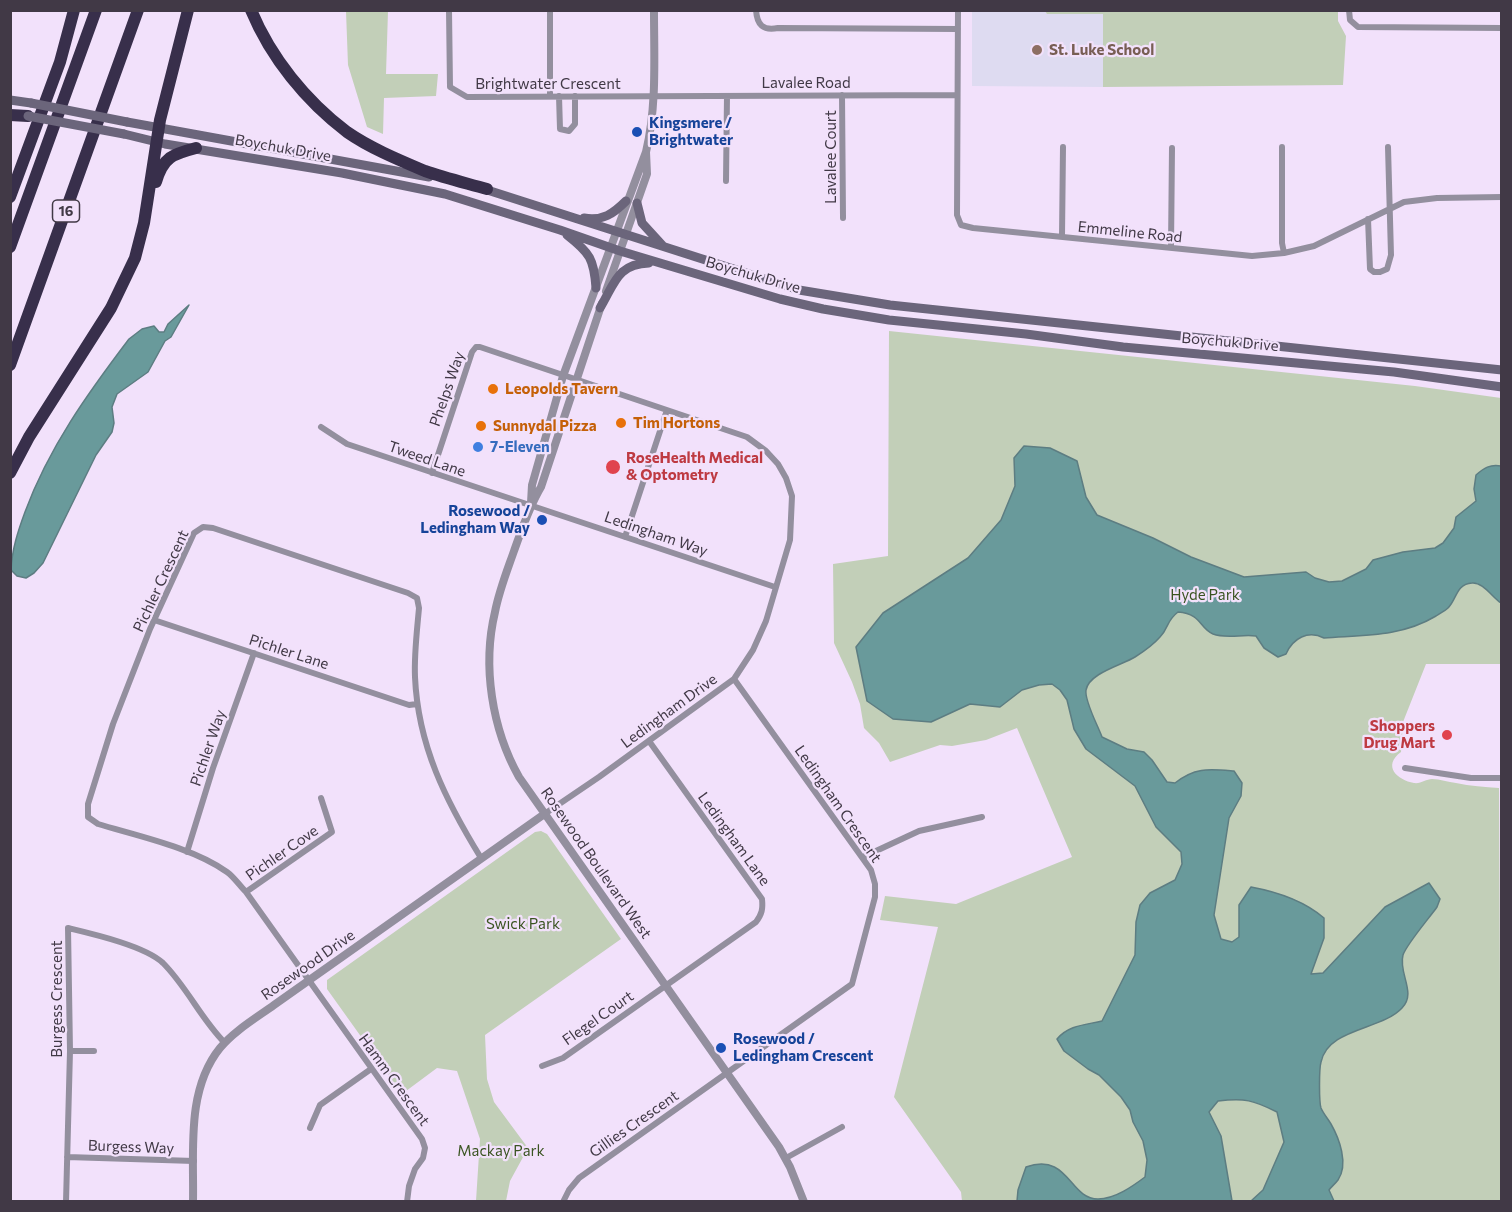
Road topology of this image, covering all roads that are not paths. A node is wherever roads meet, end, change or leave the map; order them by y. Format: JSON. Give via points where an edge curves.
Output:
{"nodes":[{"id":1,"x":74,"y":10,"type":"edge"},
{"id":2,"x":96,"y":10,"type":"edge"},
{"id":3,"x":138,"y":10,"type":"edge"},
{"id":4,"x":188,"y":10,"type":"edge"},
{"id":5,"x":251,"y":10,"type":"edge"},
{"id":6,"x":449,"y":10,"type":"edge"},
{"id":7,"x":550,"y":10,"type":"edge"},
{"id":8,"x":654,"y":10,"type":"edge"},
{"id":9,"x":756,"y":10,"type":"edge"},
{"id":10,"x":958,"y":10,"type":"edge"},
{"id":11,"x":1349,"y":10,"type":"edge"},
{"id":12,"x":1502,"y":28,"type":"edge"},
{"id":13,"x":958,"y":29,"type":"junction"},
{"id":14,"x":843,"y":95,"type":"junction"},
{"id":15,"x":957,"y":95,"type":"junction"},
{"id":16,"x":550,"y":96,"type":"junction"},
{"id":17,"x":559,"y":96,"type":"junction"},
{"id":18,"x":575,"y":96,"type":"junction"},
{"id":19,"x":654,"y":96,"type":"junction"},
{"id":20,"x":727,"y":96,"type":"junction"},
{"id":21,"x":10,"y":100,"type":"edge"},
{"id":22,"x":10,"y":114,"type":"edge"},
{"id":23,"x":28,"y":116,"type":"joint"},
{"id":24,"x":159,"y":128,"type":"junction"},
{"id":25,"x":157,"y":141,"type":"junction"},
{"id":26,"x":1063,"y":147,"type":"dead end"},
{"id":27,"x":1282,"y":147,"type":"dead end"},
{"id":28,"x":1388,"y":147,"type":"dead end"},
{"id":29,"x":196,"y":148,"type":"junction"},
{"id":30,"x":1172,"y":148,"type":"dead end"},
{"id":31,"x":646,"y":152,"type":"junction"},
{"id":32,"x":726,"y":181,"type":"dead end"},
{"id":33,"x":487,"y":189,"type":"junction"},
{"id":34,"x":10,"y":197,"type":"edge"},
{"id":35,"x":1502,"y":197,"type":"edge"},
{"id":36,"x":626,"y":201,"type":"junction"},
{"id":37,"x":637,"y":203,"type":"junction"},
{"id":38,"x":1390,"y":208,"type":"junction"},
{"id":39,"x":563,"y":215,"type":"junction"},
{"id":40,"x":843,"y":218,"type":"dead end"},
{"id":41,"x":1368,"y":219,"type":"junction"},
{"id":42,"x":144,"y":223,"type":"junction"},
{"id":43,"x":560,"y":230,"type":"junction"},
{"id":44,"x":621,"y":234,"type":"junction"},
{"id":45,"x":1062,"y":236,"type":"junction"},
{"id":46,"x":609,"y":247,"type":"junction"},
{"id":47,"x":10,"y":248,"type":"edge"},
{"id":48,"x":665,"y":248,"type":"junction"},
{"id":49,"x":1171,"y":248,"type":"junction"},
{"id":50,"x":620,"y":251,"type":"junction"},
{"id":51,"x":1284,"y":253,"type":"junction"},
{"id":52,"x":660,"y":263,"type":"junction"},
{"id":53,"x":596,"y":288,"type":"junction"},
{"id":54,"x":600,"y":308,"type":"junction"},
{"id":55,"x":10,"y":365,"type":"edge"},
{"id":56,"x":1502,"y":370,"type":"edge"},
{"id":57,"x":563,"y":376,"type":"junction"},
{"id":58,"x":577,"y":379,"type":"junction"},
{"id":59,"x":1502,"y":387,"type":"edge"},
{"id":60,"x":667,"y":410,"type":"junction"},
{"id":61,"x":321,"y":427,"type":"dead end"},
{"id":62,"x":10,"y":473,"type":"edge"},
{"id":63,"x":432,"y":473,"type":"junction"},
{"id":64,"x":530,"y":506,"type":"junction"},
{"id":65,"x":625,"y":537,"type":"junction"},
{"id":66,"x":775,"y":587,"type":"junction"},
{"id":67,"x":154,"y":620,"type":"junction"},
{"id":68,"x":254,"y":653,"type":"junction"},
{"id":69,"x":734,"y":679,"type":"junction"},
{"id":70,"x":417,"y":704,"type":"junction"},
{"id":71,"x":649,"y":741,"type":"junction"},
{"id":72,"x":1405,"y":768,"type":"dead end"},
{"id":73,"x":1502,"y":778,"type":"edge"},
{"id":74,"x":321,"y":798,"type":"dead end"},
{"id":75,"x":543,"y":815,"type":"junction"},
{"id":76,"x":982,"y":817,"type":"dead end"},
{"id":77,"x":187,"y":852,"type":"junction"},
{"id":78,"x":863,"y":857,"type":"junction"},
{"id":79,"x":481,"y":858,"type":"junction"},
{"id":80,"x":246,"y":892,"type":"junction"},
{"id":81,"x":309,"y":980,"type":"junction"},
{"id":82,"x":665,"y":986,"type":"junction"},
{"id":83,"x":225,"y":1043,"type":"junction"},
{"id":84,"x":70,"y":1051,"type":"junction"},
{"id":85,"x":94,"y":1051,"type":"dead end"},
{"id":86,"x":542,"y":1066,"type":"dead end"},
{"id":87,"x":371,"y":1069,"type":"junction"},
{"id":88,"x":727,"y":1072,"type":"junction"},
{"id":89,"x":842,"y":1127,"type":"dead end"},
{"id":90,"x":310,"y":1128,"type":"dead end"},
{"id":91,"x":67,"y":1157,"type":"junction"},
{"id":92,"x":786,"y":1158,"type":"junction"},
{"id":93,"x":194,"y":1161,"type":"junction"},
{"id":94,"x":66,"y":1202,"type":"edge"},
{"id":95,"x":194,"y":1202,"type":"edge"},
{"id":96,"x":407,"y":1202,"type":"edge"},
{"id":97,"x":563,"y":1202,"type":"edge"},
{"id":98,"x":804,"y":1202,"type":"edge"}],
"edges":[{"from":1,"to":34,"type":"highway","via":[[60,62]]},
{"from":2,"to":47,"type":"highway"},
{"from":3,"to":55,"type":"highway","number":"16"},
{"from":4,"to":24,"type":"highway"},
{"from":5,"to":33,"type":"highway","via":[[264,38],[294,82],[348,132],[427,171]]},
{"from":6,"to":16,"type":"street","name":"Brightwater Crescent","via":[[450,87],[467,97]]},
{"from":7,"to":16,"type":"street"},
{"from":8,"to":19,"type":"street"},
{"from":9,"to":13,"type":"street","via":[[758,21],[769,30]]},
{"from":10,"to":13,"type":"street","name":"Emmeline Road"},
{"from":11,"to":12,"type":"street","via":[[1350,20],[1358,27]]},
{"from":13,"to":15,"type":"street","name":"Emmeline Road"},
{"from":14,"to":15,"type":"street","name":"Lavalee Road"},
{"from":14,"to":20,"type":"street","name":"Lavalee Road"},
{"from":14,"to":40,"type":"street","name":"Lavalee Court"},
{"from":15,"to":45,"type":"street","name":"Emmeline Road","via":[[957,216],[961,225]]},
{"from":16,"to":17,"type":"street","name":"Brightwater Crescent"},
{"from":17,"to":18,"type":"street","name":"Brightwater Crescent"},
{"from":17,"to":18,"type":"street","via":[[560,129],[569,131],[575,124]]},
{"from":18,"to":19,"type":"street","name":"Brightwater Crescent"},
{"from":19,"to":20,"type":"street","name":"Lavalee Road"},
{"from":19,"to":31,"type":"street"},
{"from":20,"to":32,"type":"street"},
{"from":21,"to":24,"type":"main road","name":"Boychuk Drive","bridge":true},
{"from":22,"to":23,"type":"highway"},
{"from":23,"to":25,"type":"main road","name":"Boychuk Drive","bridge":true},
{"from":24,"to":25,"type":"highway"},
{"from":24,"to":33,"type":"main road","name":"Boychuk Drive"},
{"from":25,"to":29,"type":"main road","name":"Boychuk Drive"},
{"from":25,"to":42,"type":"highway"},
{"from":26,"to":45,"type":"street"},
{"from":27,"to":51,"type":"street"},
{"from":28,"to":38,"type":"street"},
{"from":29,"to":42,"type":"highway","via":[[169,158],[163,165]]},
{"from":29,"to":43,"type":"main road","name":"Boychuk Drive","via":[[445,194]]},
{"from":30,"to":49,"type":"street"},
{"from":31,"to":36,"type":"street"},
{"from":31,"to":37,"type":"street","via":[[647,174]]},
{"from":33,"to":39,"type":"main road","name":"Boychuk Drive"},
{"from":35,"to":38,"type":"street","name":"Emmeline Road","via":[[1437,198]]},
{"from":36,"to":39,"type":"main road","via":[[613,214],[601,218]]},
{"from":36,"to":44,"type":"street"},
{"from":37,"to":44,"type":"street"},
{"from":37,"to":48,"type":"main road","via":[[642,223]]},
{"from":38,"to":41,"type":"street","name":"Emmeline Road"},
{"from":38,"to":41,"type":"street","via":[[1390,263],[1380,273],[1370,268]]},
{"from":39,"to":44,"type":"main road","name":"Boychuk Drive"},
{"from":41,"to":51,"type":"street","name":"Emmeline Road","via":[[1322,243]]},
{"from":42,"to":62,"type":"highway","via":[[135,258],[119,294]]},
{"from":43,"to":46,"type":"main road","name":"Boychuk Drive"},
{"from":43,"to":53,"type":"main road","via":[[589,256],[595,267]]},
{"from":44,"to":46,"type":"street","name":"Rosewood Boulevard West"},
{"from":44,"to":48,"type":"main road","name":"Boychuk Drive"},
{"from":44,"to":50,"type":"street","name":"Rosewood Boulevard West"},
{"from":45,"to":49,"type":"street","name":"Emmeline Road"},
{"from":46,"to":50,"type":"main road","name":"Boychuk Drive"},
{"from":46,"to":53,"type":"street","name":"Rosewood Boulevard West"},
{"from":48,"to":56,"type":"main road","name":"Boychuk Drive","via":[[799,290],[843,299]]},
{"from":49,"to":51,"type":"street","name":"Emmeline Road","via":[[1252,256]]},
{"from":50,"to":52,"type":"main road","name":"Boychuk Drive"},
{"from":50,"to":54,"type":"street","name":"Rosewood Boulevard West"},
{"from":52,"to":54,"type":"main road","via":[[628,266]]},
{"from":52,"to":59,"type":"main road","name":"Boychuk Drive","via":[[780,299],[889,320],[1394,372]]},
{"from":53,"to":57,"type":"street","name":"Rosewood Boulevard West"},
{"from":54,"to":58,"type":"street","name":"Rosewood Boulevard West"},
{"from":57,"to":58,"type":"street","name":"Phelps Way"},
{"from":57,"to":63,"type":"street","name":"Phelps Way","via":[[476,347]]},
{"from":57,"to":64,"type":"street","name":"Rosewood Boulevard West","via":[[532,485]]},
{"from":58,"to":60,"type":"street","name":"Ledingham Drive"},
{"from":58,"to":64,"type":"street","name":"Rosewood Boulevard West","via":[[541,487]]},
{"from":60,"to":65,"type":"street"},
{"from":60,"to":66,"type":"street","name":"Ledingham Drive","via":[[747,437],[778,464],[792,496],[792,516],[790,540]]},
{"from":61,"to":63,"type":"street","name":"Tweed Lane","via":[[347,444]]},
{"from":63,"to":64,"type":"street","name":"Tweed Lane"},
{"from":64,"to":65,"type":"street","name":"Ledingham Way"},
{"from":64,"to":75,"type":"street","name":"Rosewood Boulevard West","via":[[494,614],[490,684],[509,759]]},
{"from":65,"to":66,"type":"street","name":"Ledingham Way"},
{"from":66,"to":69,"type":"street","name":"Ledingham Drive","via":[[766,621]]},
{"from":67,"to":68,"type":"street","name":"Pichler Lane"},
{"from":67,"to":70,"type":"street","name":"Pichler Crescent","via":[[195,533],[203,527],[213,528],[417,598]]},
{"from":67,"to":77,"type":"street","name":"Pichler Crescent","via":[[113,724],[88,804],[88,817],[98,824]]},
{"from":68,"to":70,"type":"street","name":"Pichler Lane","via":[[409,705]]},
{"from":68,"to":77,"type":"street","name":"Pichler Way"},
{"from":69,"to":71,"type":"street","name":"Ledingham Drive"},
{"from":69,"to":78,"type":"street","name":"Ledingham Crescent"},
{"from":70,"to":79,"type":"street","name":"Pichler Crescent","via":[[431,764],[454,814]]},
{"from":71,"to":75,"type":"street","name":"Ledingham Drive"},
{"from":71,"to":82,"type":"street","name":"Ledingham Lane","via":[[762,899],[763,907],[756,922]]},
{"from":72,"to":73,"type":"street","via":[[1471,778]]},
{"from":74,"to":80,"type":"street","name":"Pichler Cove","via":[[332,832]]},
{"from":75,"to":79,"type":"street","name":"Rosewood Drive"},
{"from":75,"to":82,"type":"street","name":"Rosewood Boulevard West"},
{"from":76,"to":78,"type":"street","via":[[919,831]]},
{"from":77,"to":80,"type":"street","name":"Pichler Crescent","via":[[229,873]]},
{"from":78,"to":88,"type":"street","name":"Ledingham Crescent","via":[[871,870],[875,894],[852,984]]},
{"from":79,"to":81,"type":"street","name":"Rosewood Drive"},
{"from":80,"to":81,"type":"street","name":"Pichler Crescent"},
{"from":81,"to":83,"type":"street","name":"Rosewood Drive"},
{"from":81,"to":87,"type":"street","name":"Hamm Crescent"},
{"from":82,"to":86,"type":"street","name":"Flegel Court","via":[[562,1058]]},
{"from":82,"to":88,"type":"street","name":"Rosewood Boulevard West"},
{"from":83,"to":84,"type":"street","name":"Burgess Crescent","via":[[161,961],[139,950],[68,928]]},
{"from":83,"to":93,"type":"street","name":"Rosewood Drive","via":[[199,1089]]},
{"from":84,"to":85,"type":"street"},
{"from":84,"to":91,"type":"street","name":"Burgess Crescent"},
{"from":87,"to":90,"type":"street","via":[[320,1105]]},
{"from":87,"to":96,"type":"street","name":"Hamm Crescent","via":[[422,1139],[425,1149],[409,1186]]},
{"from":88,"to":92,"type":"street","name":"Rosewood Boulevard West"},
{"from":88,"to":97,"type":"street","name":"Gillies Crescent","via":[[579,1178]]},
{"from":89,"to":92,"type":"street"},
{"from":91,"to":93,"type":"street","name":"Burgess Way"},
{"from":91,"to":94,"type":"street","name":"Burgess Crescent"},
{"from":92,"to":98,"type":"street","name":"Rosewood Boulevard West"},
{"from":93,"to":95,"type":"street","name":"Rosewood Drive"}]}
